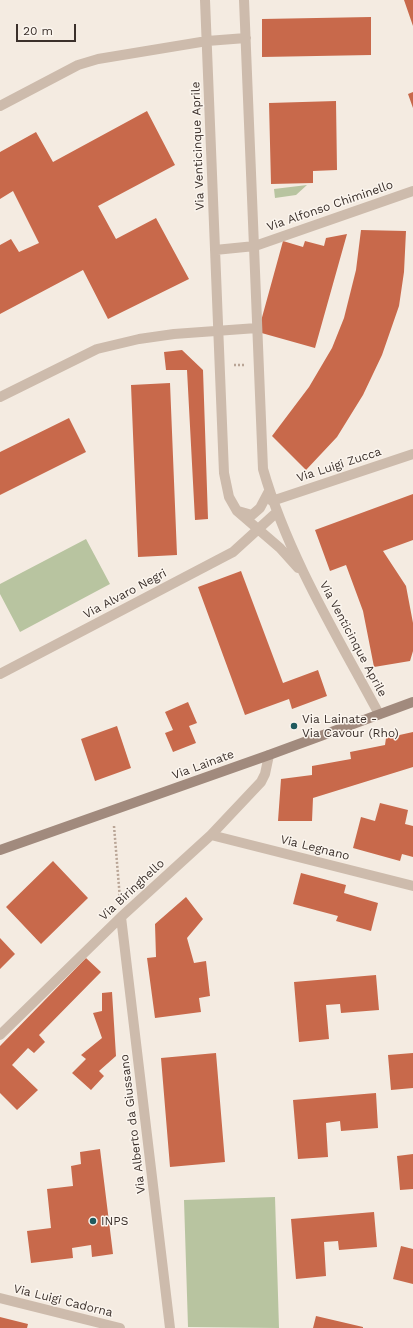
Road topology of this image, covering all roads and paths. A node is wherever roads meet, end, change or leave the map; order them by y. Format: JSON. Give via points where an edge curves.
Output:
{"nodes":[{"id":1,"x":205,"y":0,"type":"edge"},
{"id":2,"x":244,"y":0,"type":"edge"},
{"id":3,"x":246,"y":38,"type":"junction"},
{"id":4,"x":207,"y":41,"type":"junction"},
{"id":5,"x":0,"y":106,"type":"edge"},
{"id":6,"x":413,"y":191,"type":"edge"},
{"id":7,"x":254,"y":246,"type":"junction"},
{"id":8,"x":215,"y":250,"type":"junction"},
{"id":9,"x":257,"y":328,"type":"junction"},
{"id":10,"x":218,"y":330,"type":"junction"},
{"id":11,"x":259,"y":364,"type":"junction"},
{"id":12,"x":219,"y":366,"type":"junction"},
{"id":13,"x":0,"y":397,"type":"edge"},
{"id":14,"x":413,"y":454,"type":"edge"},
{"id":15,"x":271,"y":496,"type":"junction"},
{"id":16,"x":237,"y":511,"type":"junction"},
{"id":17,"x":277,"y":512,"type":"junction"},
{"id":18,"x":258,"y":529,"type":"junction"},
{"id":19,"x":305,"y":577,"type":"junction"},
{"id":20,"x":0,"y":674,"type":"edge"},
{"id":21,"x":413,"y":702,"type":"edge"},
{"id":22,"x":379,"y":714,"type":"junction"},
{"id":23,"x":269,"y":755,"type":"junction"},
{"id":24,"x":113,"y":811,"type":"junction"},
{"id":25,"x":211,"y":835,"type":"junction"},
{"id":26,"x":0,"y":850,"type":"edge"},
{"id":27,"x":413,"y":886,"type":"edge"},
{"id":28,"x":121,"y":917,"type":"junction"},
{"id":29,"x":0,"y":1035,"type":"edge"},
{"id":30,"x":0,"y":1298,"type":"edge"},
{"id":31,"x":120,"y":1328,"type":"edge"},
{"id":32,"x":170,"y":1328,"type":"edge"}],
"edges":[{"from":1,"to":4,"type":"street","name":"Via Venticinque Aprile"},
{"from":2,"to":3,"type":"street","name":"Via Venticinque Aprile"},
{"from":3,"to":4,"type":"street"},
{"from":3,"to":7,"type":"street","name":"Via Venticinque Aprile"},
{"from":4,"to":5,"type":"street","via":[[98,59],[78,65]]},
{"from":4,"to":8,"type":"street","name":"Via Venticinque Aprile"},
{"from":6,"to":7,"type":"street","name":"Via Alfonso Chiminello"},
{"from":7,"to":8,"type":"street"},
{"from":7,"to":9,"type":"street","name":"Via Venticinque Aprile"},
{"from":8,"to":10,"type":"street","name":"Via Venticinque Aprile"},
{"from":9,"to":10,"type":"street"},
{"from":9,"to":11,"type":"street","name":"Via Venticinque Aprile"},
{"from":10,"to":12,"type":"street","name":"Via Venticinque Aprile"},
{"from":10,"to":13,"type":"street","via":[[139,339],[97,349]]},
{"from":11,"to":12,"type":"path"},
{"from":11,"to":15,"type":"street","name":"Via Venticinque Aprile","via":[[263,469]]},
{"from":12,"to":16,"type":"street","name":"Via Venticinque Aprile","via":[[224,473],[229,497]]},
{"from":14,"to":15,"type":"street","name":"Via Luigi Zucca"},
{"from":15,"to":16,"type":"street","via":[[252,515]]},
{"from":15,"to":17,"type":"street","name":"Via Venticinque Aprile"},
{"from":16,"to":18,"type":"street","name":"Via Venticinque Aprile"},
{"from":17,"to":18,"type":"street"},
{"from":17,"to":19,"type":"street","name":"Via Venticinque Aprile"},
{"from":18,"to":19,"type":"street","name":"Via Venticinque Aprile","via":[[280,548]]},
{"from":18,"to":20,"type":"street","name":"Via Alvaro Negri","via":[[233,552]]},
{"from":19,"to":22,"type":"street","name":"Via Venticinque Aprile"},
{"from":21,"to":22,"type":"street","name":"Via Lainate"},
{"from":22,"to":23,"type":"street","name":"Via Lainate"},
{"from":23,"to":24,"type":"street","name":"Via Lainate"},
{"from":23,"to":25,"type":"street","name":"Via Biringhello","via":[[261,782]]},
{"from":24,"to":26,"type":"street","name":"Via Lainate"},
{"from":24,"to":28,"type":"path"},
{"from":25,"to":27,"type":"street","name":"Via Legnano"},
{"from":25,"to":28,"type":"street","name":"Via Biringhello"},
{"from":28,"to":29,"type":"street","name":"Via Biringhello"},
{"from":28,"to":32,"type":"street","name":"Via Alberto da Giussano"},
{"from":30,"to":31,"type":"street","name":"Via Luigi Cadorna"}]}
